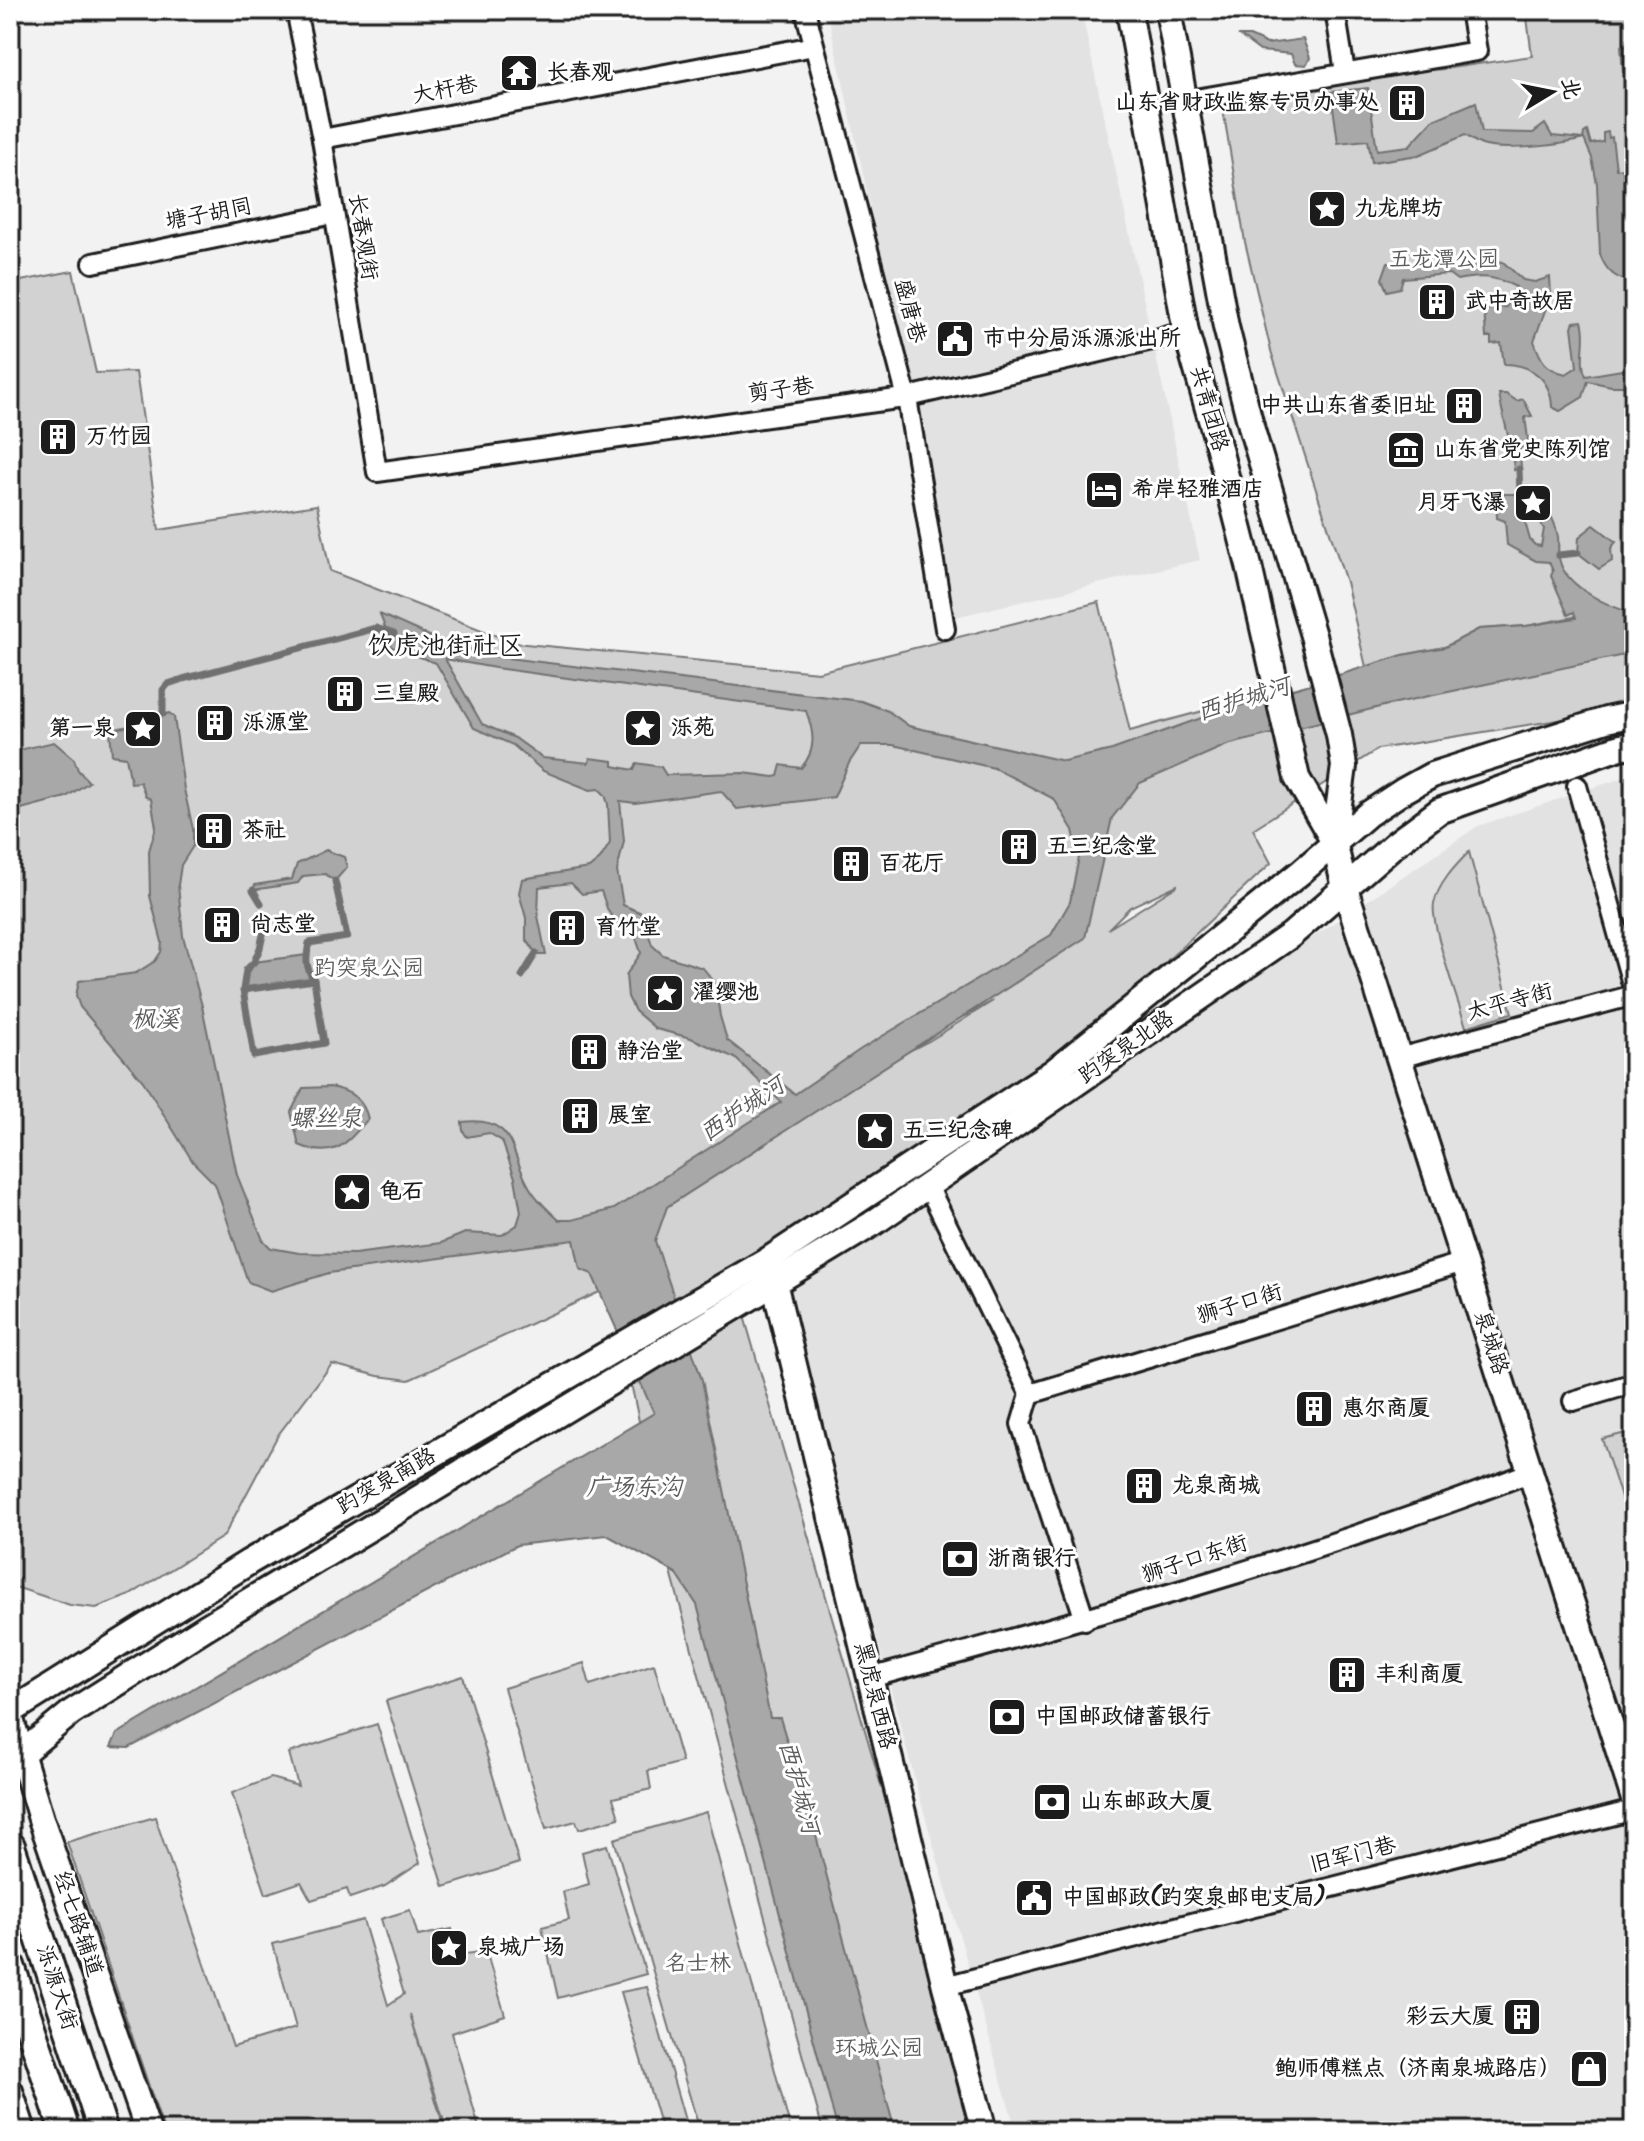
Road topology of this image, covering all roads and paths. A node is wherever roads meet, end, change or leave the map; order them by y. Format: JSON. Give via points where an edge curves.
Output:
{"nodes":[{"id":1,"x":296,"y":10,"type":"edge"},
{"id":2,"x":805,"y":10,"type":"edge"},
{"id":3,"x":1129,"y":10,"type":"edge"},
{"id":4,"x":1168,"y":10,"type":"edge"},
{"id":5,"x":1335,"y":10,"type":"edge"},
{"id":6,"x":1470,"y":10,"type":"edge"},
{"id":7,"x":814,"y":46,"type":"junction"},
{"id":8,"x":1345,"y":72,"type":"junction"},
{"id":9,"x":1184,"y":101,"type":"junction"},
{"id":10,"x":322,"y":139,"type":"junction"},
{"id":11,"x":334,"y":214,"type":"junction"},
{"id":12,"x":93,"y":263,"type":"dead end"},
{"id":13,"x":1186,"y":332,"type":"junction"},
{"id":14,"x":907,"y":398,"type":"junction"},
{"id":15,"x":377,"y":472,"type":"joint"},
{"id":16,"x":945,"y":629,"type":"dead end"},
{"id":17,"x":1634,"y":714,"type":"edge"},
{"id":18,"x":1634,"y":744,"type":"edge"},
{"id":19,"x":1577,"y":786,"type":"dead end"},
{"id":20,"x":1334,"y":842,"type":"junction"},
{"id":21,"x":1345,"y":888,"type":"junction"},
{"id":22,"x":1634,"y":993,"type":"edge"},
{"id":23,"x":1399,"y":1058,"type":"junction"},
{"id":24,"x":928,"y":1186,"type":"junction"},
{"id":25,"x":1464,"y":1262,"type":"junction"},
{"id":26,"x":771,"y":1272,"type":"junction"},
{"id":27,"x":620,"y":1361,"type":"junction"},
{"id":28,"x":1634,"y":1383,"type":"edge"},
{"id":29,"x":1030,"y":1394,"type":"junction"},
{"id":30,"x":1573,"y":1401,"type":"dead end"},
{"id":31,"x":1531,"y":1472,"type":"junction"},
{"id":32,"x":1085,"y":1620,"type":"junction"},
{"id":33,"x":870,"y":1678,"type":"junction"},
{"id":34,"x":10,"y":1714,"type":"edge"},
{"id":35,"x":16,"y":1758,"type":"edge"},
{"id":36,"x":1634,"y":1799,"type":"edge"},
{"id":37,"x":1634,"y":1810,"type":"edge"},
{"id":38,"x":10,"y":1846,"type":"edge"},
{"id":39,"x":10,"y":1966,"type":"edge"},
{"id":40,"x":945,"y":1986,"type":"junction"},
{"id":41,"x":10,"y":2091,"type":"edge"},
{"id":42,"x":23,"y":2131,"type":"edge"},
{"id":43,"x":65,"y":2131,"type":"edge"},
{"id":44,"x":103,"y":2131,"type":"edge"},
{"id":45,"x":148,"y":2131,"type":"edge"},
{"id":46,"x":984,"y":2131,"type":"edge"}],
"edges":[{"from":1,"to":10,"type":"street","name":"长春观街"},
{"from":2,"to":7,"type":"street","name":"盛唐巷"},
{"from":3,"to":13,"type":"main road","name":"共青团路"},
{"from":4,"to":9,"type":"main road","name":"共青团路"},
{"from":5,"to":8,"type":"street"},
{"from":6,"to":8,"type":"street","via":[[1477,51]]},
{"from":7,"to":10,"type":"street","name":"大杆巷"},
{"from":7,"to":14,"type":"street","name":"盛唐巷"},
{"from":8,"to":9,"type":"street"},
{"from":9,"to":20,"type":"main road","name":"共青团路","via":[[1226,327],[1339,735],[1344,766]]},
{"from":10,"to":11,"type":"street","name":"长春观街"},
{"from":11,"to":12,"type":"street","name":"塘子胡同"},
{"from":11,"to":15,"type":"street","name":"长春观街"},
{"from":13,"to":14,"type":"street","name":"剪子巷"},
{"from":13,"to":20,"type":"main road","name":"共青团路","via":[[1235,510],[1297,778]]},
{"from":14,"to":15,"type":"street","name":"剪子巷"},
{"from":14,"to":16,"type":"street","name":"盛唐巷"},
{"from":17,"to":20,"type":"main road","name":"趵突泉北路","via":[[1432,775]]},
{"from":18,"to":21,"type":"main road","name":"趵突泉北路","via":[[1439,811]]},
{"from":19,"to":22,"type":"street"},
{"from":20,"to":21,"type":"main road","name":"共青团路"},
{"from":20,"to":26,"type":"main road","name":"趵突泉北路","via":[[1053,1072]]},
{"from":21,"to":23,"type":"main road","name":"泉城路"},
{"from":21,"to":24,"type":"main road","name":"趵突泉北路","via":[[1291,935]]},
{"from":22,"to":23,"type":"street","name":"太平寺街"},
{"from":23,"to":25,"type":"main road","name":"泉城路"},
{"from":24,"to":26,"type":"main road","name":"趵突泉北路","via":[[872,1224]]},
{"from":24,"to":29,"type":"street"},
{"from":25,"to":29,"type":"street","name":"狮子口街"},
{"from":25,"to":31,"type":"main road","name":"泉城路"},
{"from":26,"to":27,"type":"main road","name":"趵突泉南路"},
{"from":26,"to":33,"type":"main road","name":"黑虎泉西路"},
{"from":27,"to":34,"type":"main road","name":"趵突泉南路","via":[[249,1562]]},
{"from":27,"to":35,"type":"main road","name":"趵突泉南路","via":[[85,1703]]},
{"from":28,"to":30,"type":"street"},
{"from":29,"to":32,"type":"street","via":[[1021,1424]]},
{"from":31,"to":32,"type":"street","name":"狮子口东街"},
{"from":31,"to":36,"type":"main road","name":"泉城路"},
{"from":32,"to":33,"type":"street","name":"狮子口东街"},
{"from":33,"to":40,"type":"main road","name":"黑虎泉西路"},
{"from":34,"to":35,"type":"main road","name":"经七路辅道"},
{"from":35,"to":45,"type":"main road","name":"经七路辅道"},
{"from":37,"to":40,"type":"street","name":"旧军门巷"},
{"from":38,"to":44,"type":"main road","name":"泺源大街"},
{"from":39,"to":43,"type":"main road","name":"泺源大街"},
{"from":40,"to":46,"type":"main road","name":"黑虎泉西路"},
{"from":41,"to":42,"type":"main road"}]}
